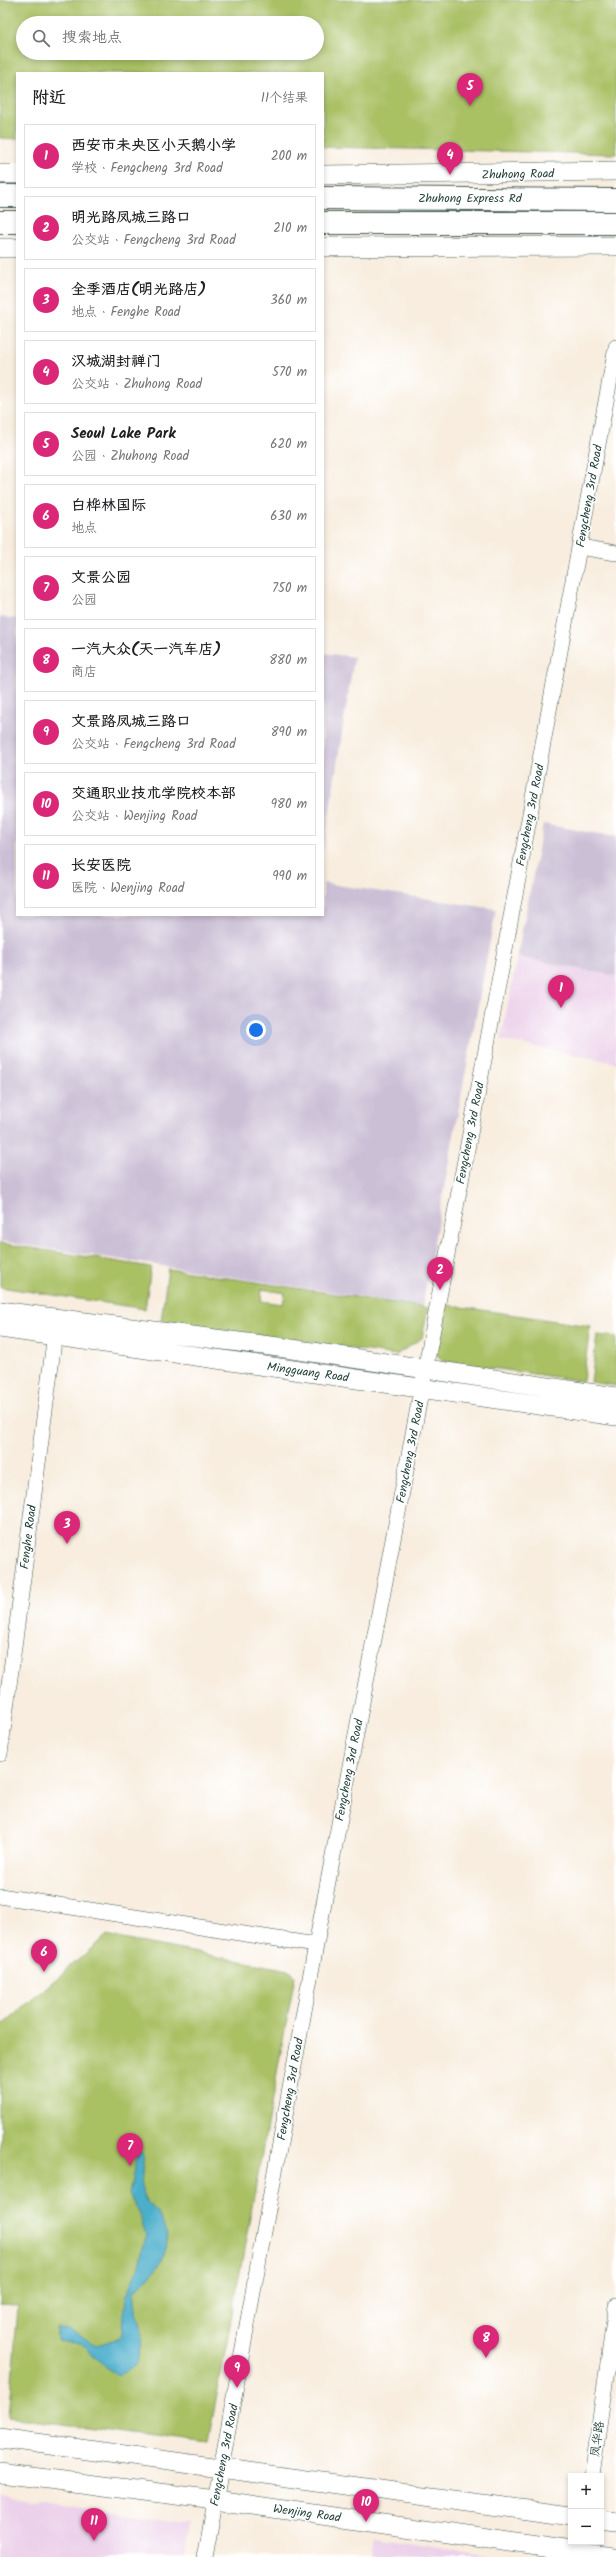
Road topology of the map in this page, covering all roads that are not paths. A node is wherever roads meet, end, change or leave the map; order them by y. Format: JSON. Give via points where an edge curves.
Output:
{"nodes":[{"id":1,"x":616,"y":171,"type":"edge"},
{"id":2,"x":0,"y":174,"type":"edge"},
{"id":3,"x":16,"y":174,"type":"edge"},
{"id":4,"x":324,"y":175,"type":"edge"},
{"id":5,"x":616,"y":191,"type":"edge"},
{"id":6,"x":0,"y":196,"type":"edge"},
{"id":7,"x":16,"y":196,"type":"edge"},
{"id":8,"x":324,"y":198,"type":"edge"},
{"id":9,"x":591,"y":199,"type":"junction"},
{"id":10,"x":616,"y":200,"type":"edge"},
{"id":11,"x":0,"y":222,"type":"edge"},
{"id":12,"x":16,"y":222,"type":"edge"},
{"id":13,"x":324,"y":223,"type":"edge"},
{"id":14,"x":591,"y":223,"type":"junction"},
{"id":15,"x":616,"y":223,"type":"edge"},
{"id":16,"x":616,"y":228,"type":"edge"},
{"id":17,"x":616,"y":246,"type":"edge"},
{"id":18,"x":324,"y":247,"type":"edge"},
{"id":19,"x":0,"y":248,"type":"edge"},
{"id":20,"x":16,"y":248,"type":"edge"},
{"id":21,"x":616,"y":347,"type":"edge"},
{"id":22,"x":580,"y":547,"type":"junction"},
{"id":23,"x":616,"y":553,"type":"edge"},
{"id":24,"x":0,"y":1311,"type":"edge"},
{"id":25,"x":56,"y":1327,"type":"junction"},
{"id":26,"x":0,"y":1328,"type":"edge"},
{"id":27,"x":425,"y":1368,"type":"junction"},
{"id":28,"x":422,"y":1389,"type":"junction"},
{"id":29,"x":616,"y":1397,"type":"edge"},
{"id":30,"x":616,"y":1416,"type":"edge"},
{"id":31,"x":0,"y":1754,"type":"edge"},
{"id":32,"x":0,"y":1896,"type":"edge"},
{"id":33,"x":316,"y":1945,"type":"junction"},
{"id":34,"x":616,"y":2306,"type":"edge"},
{"id":35,"x":0,"y":2438,"type":"edge"},
{"id":36,"x":222,"y":2468,"type":"junction"},
{"id":37,"x":0,"y":2473,"type":"edge"},
{"id":38,"x":592,"y":2473,"type":"edge"},
{"id":39,"x":216,"y":2500,"type":"junction"},
{"id":40,"x":568,"y":2516,"type":"edge"},
{"id":41,"x":604,"y":2520,"type":"edge"},
{"id":42,"x":616,"y":2522,"type":"edge"},
{"id":43,"x":205,"y":2557,"type":"edge"},
{"id":44,"x":614,"y":2557,"type":"edge"}],
"edges":[{"from":1,"to":4,"type":"main road","name":"Zhuhong Road"},
{"from":2,"to":3,"type":"main road"},
{"from":5,"to":9,"type":"highway"},
{"from":6,"to":7,"type":"highway"},
{"from":8,"to":9,"type":"highway","name":"Zhuhong Express Rd"},
{"from":9,"to":10,"type":"highway","name":"Zhuhong Express Rd"},
{"from":11,"to":12,"type":"highway"},
{"from":13,"to":14,"type":"highway","name":"Zhuhong Express Rd"},
{"from":14,"to":15,"type":"highway","name":"Zhuhong Express Rd"},
{"from":14,"to":16,"type":"highway"},
{"from":17,"to":18,"type":"main road"},
{"from":19,"to":20,"type":"main road"},
{"from":21,"to":22,"type":"street","name":"Fengcheng 3rd Road"},
{"from":22,"to":23,"type":"street"},
{"from":22,"to":27,"type":"street","name":"Fengcheng 3rd Road"},
{"from":24,"to":25,"type":"main road","name":"Mingguang Road"},
{"from":25,"to":26,"type":"main road","name":"Mingguang Road"},
{"from":25,"to":27,"type":"main road","name":"Mingguang Road"},
{"from":25,"to":28,"type":"main road","name":"Mingguang Road"},
{"from":25,"to":31,"type":"street","name":"Fenghe Road"},
{"from":27,"to":28,"type":"street","name":"Fengcheng 3rd Road"},
{"from":27,"to":29,"type":"main road","name":"Mingguang Road"},
{"from":28,"to":30,"type":"main road","name":"Mingguang Road"},
{"from":28,"to":33,"type":"street","name":"Fengcheng 3rd Road"},
{"from":32,"to":33,"type":"street"},
{"from":33,"to":36,"type":"street","name":"Fengcheng 3rd Road"},
{"from":34,"to":38,"type":"street","name":"凤华路"},
{"from":35,"to":36,"type":"main road"},
{"from":36,"to":39,"type":"street","name":"Fengcheng 3rd Road"},
{"from":36,"to":40,"type":"main road"},
{"from":37,"to":39,"type":"main road","name":"Wenjing Road"},
{"from":39,"to":43,"type":"street","name":"Fengcheng 3rd Road"},
{"from":39,"to":44,"type":"main road","name":"Wenjing Road"},
{"from":41,"to":42,"type":"main road"}]}
